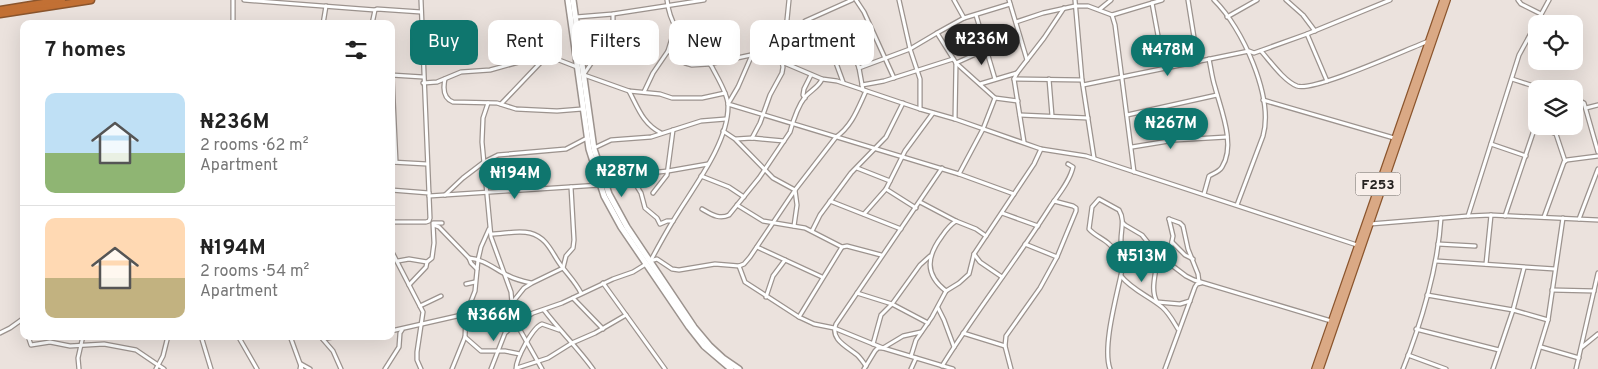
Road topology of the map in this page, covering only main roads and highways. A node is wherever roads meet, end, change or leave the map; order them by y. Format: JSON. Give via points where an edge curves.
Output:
{"nodes":[{"id":1,"x":62,"y":0,"type":"edge"},
{"id":2,"x":91,"y":0,"type":"edge"},
{"id":3,"x":568,"y":0,"type":"edge"},
{"id":4,"x":572,"y":0,"type":"edge"},
{"id":5,"x":1442,"y":0,"type":"edge"},
{"id":6,"x":1447,"y":0,"type":"edge"},
{"id":7,"x":0,"y":10,"type":"edge"},
{"id":8,"x":0,"y":14,"type":"edge"},
{"id":9,"x":1436,"y":26,"type":"junction"},
{"id":10,"x":648,"y":262,"type":"junction"},
{"id":11,"x":731,"y":369,"type":"edge"},
{"id":12,"x":739,"y":369,"type":"edge"},
{"id":13,"x":1315,"y":369,"type":"edge"},
{"id":14,"x":1321,"y":369,"type":"edge"}],
"edges":[{"from":1,"to":7,"type":"highway"},
{"from":2,"to":8,"type":"highway"},
{"from":3,"to":10,"type":"main road","via":[[592,164],[621,226]]},
{"from":4,"to":10,"type":"main road","via":[[594,149],[602,178]]},
{"from":5,"to":9,"type":"main road","number":"F253"},
{"from":6,"to":9,"type":"main road","number":"F253"},
{"from":9,"to":13,"type":"main road","number":"F253","via":[[1428,40]]},
{"from":9,"to":14,"type":"main road","number":"F253"},
{"from":10,"to":11,"type":"main road","via":[[704,346]]},
{"from":10,"to":12,"type":"main road","via":[[710,346]]}]}
